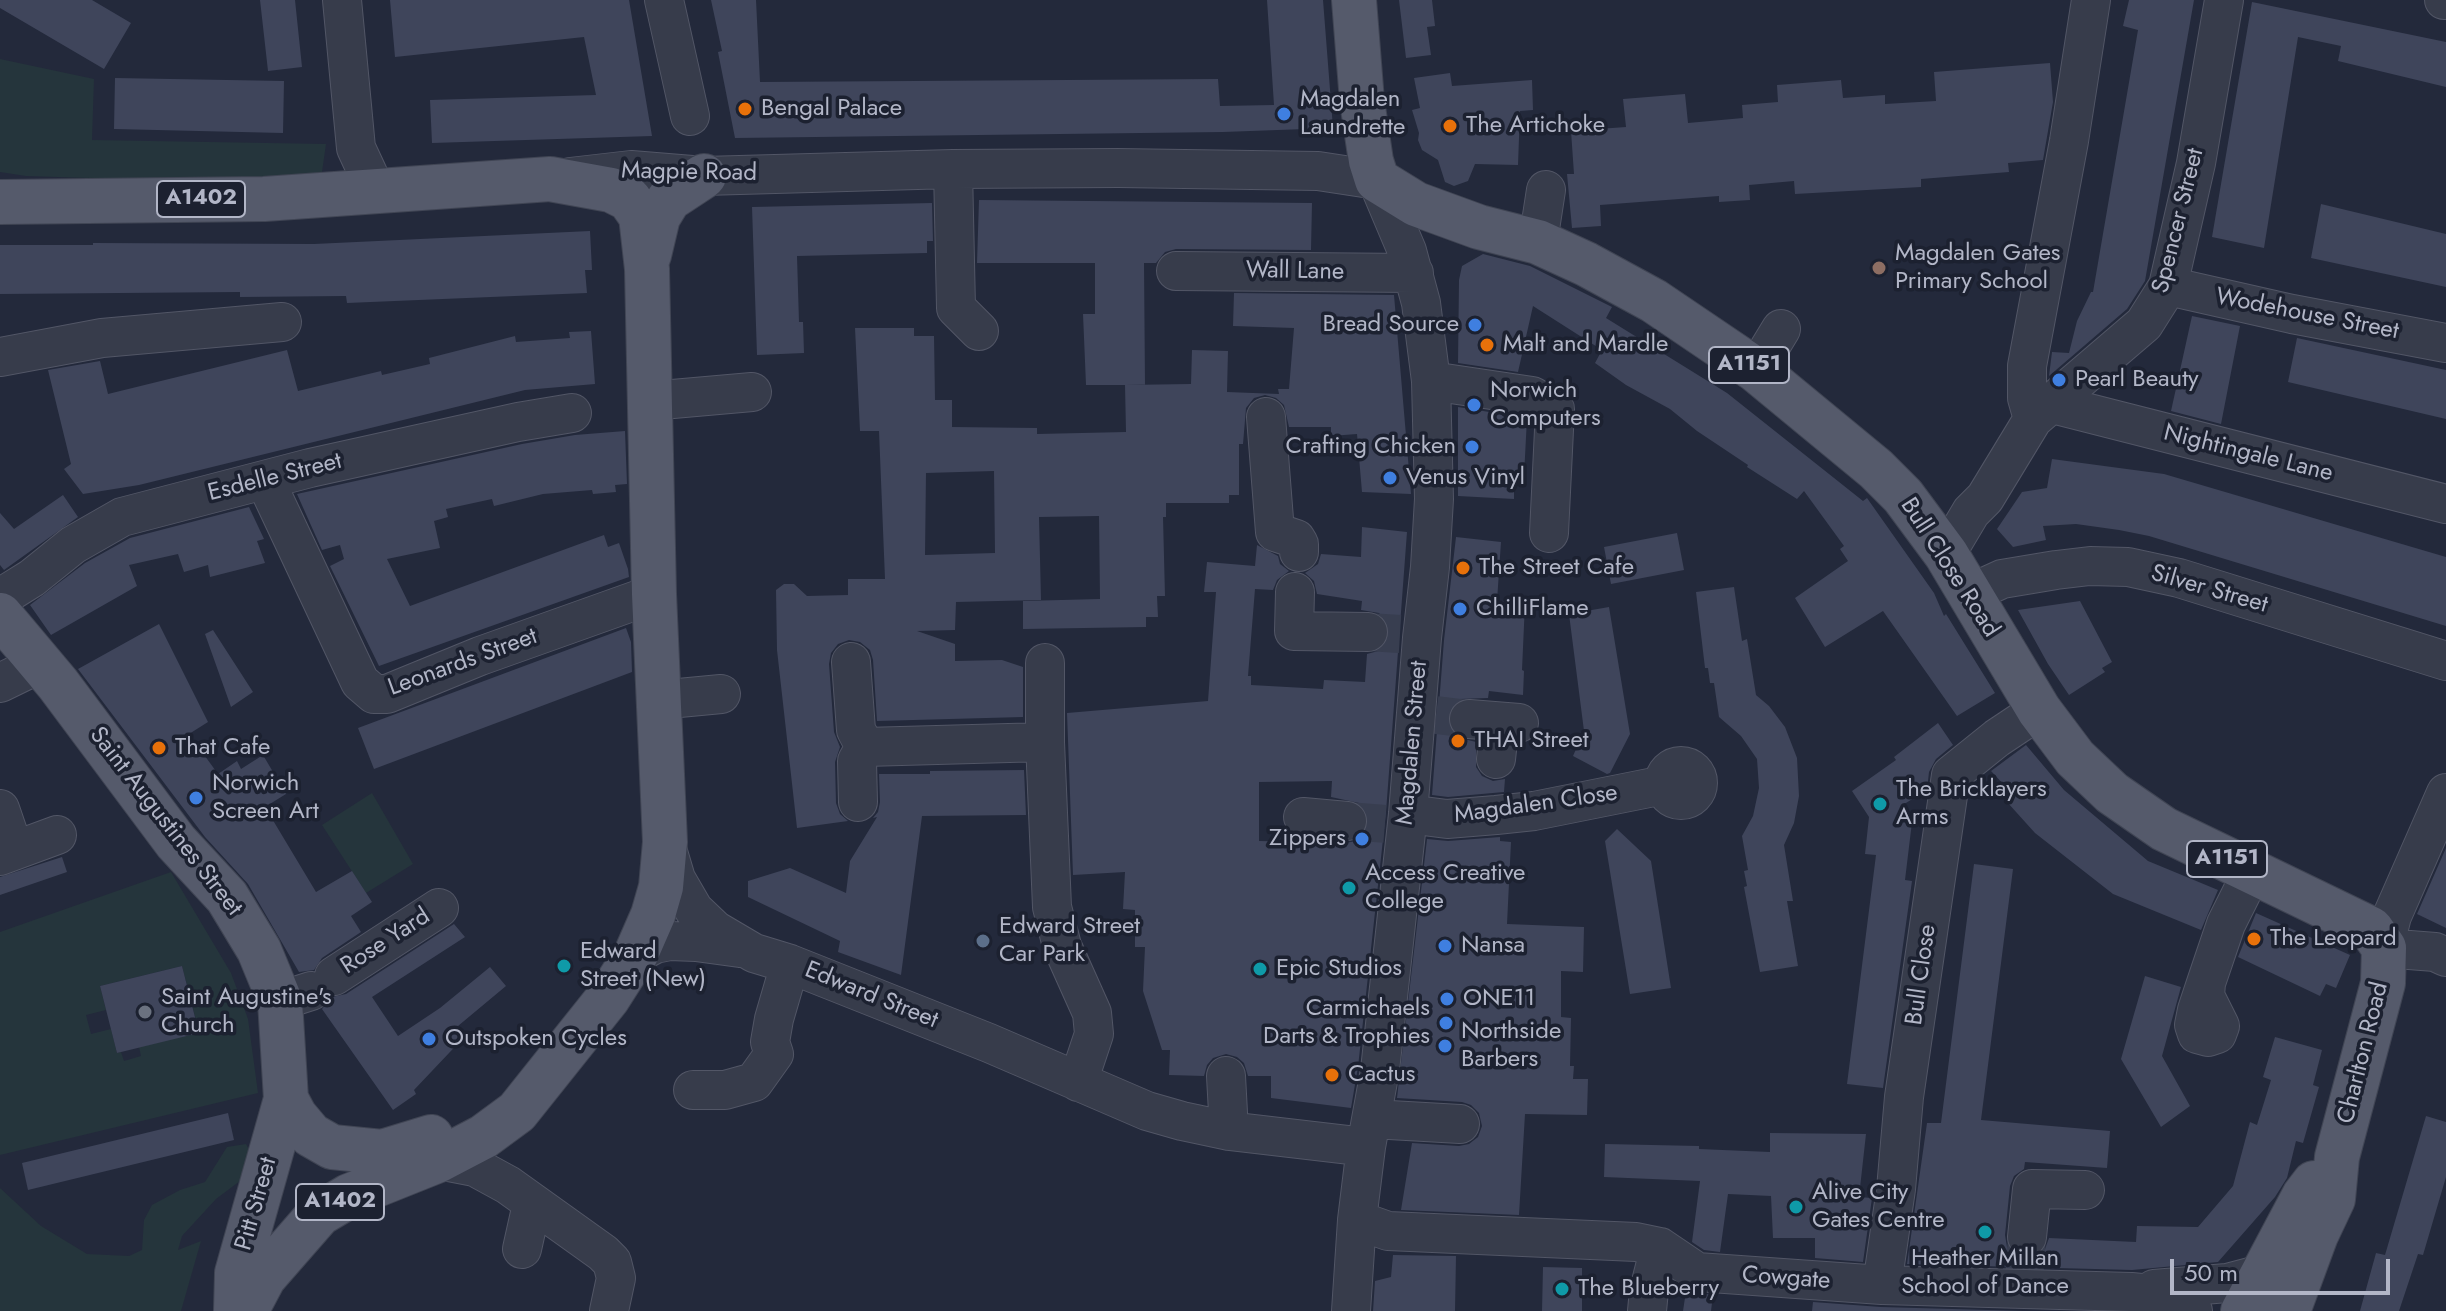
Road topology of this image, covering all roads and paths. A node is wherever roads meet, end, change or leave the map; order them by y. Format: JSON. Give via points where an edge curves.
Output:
{"nodes":[{"id":1,"x":342,"y":0,"type":"edge"},
{"id":2,"x":664,"y":0,"type":"edge"},
{"id":3,"x":1354,"y":0,"type":"edge"},
{"id":4,"x":2091,"y":0,"type":"edge"},
{"id":5,"x":2224,"y":0,"type":"edge"},
{"id":6,"x":690,"y":116,"type":"dead end"},
{"id":7,"x":701,"y":166,"type":"junction"},
{"id":8,"x":953,"y":169,"type":"junction"},
{"id":9,"x":550,"y":179,"type":"junction"},
{"id":10,"x":1377,"y":180,"type":"junction"},
{"id":11,"x":1546,"y":190,"type":"dead end"},
{"id":12,"x":376,"y":191,"type":"junction"},
{"id":13,"x":0,"y":202,"type":"edge"},
{"id":14,"x":1538,"y":242,"type":"junction"},
{"id":15,"x":647,"y":269,"type":"junction"},
{"id":16,"x":1176,"y":271,"type":"dead end"},
{"id":17,"x":1414,"y":273,"type":"junction"},
{"id":18,"x":2168,"y":286,"type":"junction"},
{"id":19,"x":282,"y":322,"type":"dead end"},
{"id":20,"x":1781,"y":329,"type":"dead end"},
{"id":21,"x":979,"y":331,"type":"dead end"},
{"id":22,"x":2446,"y":343,"type":"edge"},
{"id":23,"x":0,"y":357,"type":"edge"},
{"id":24,"x":1756,"y":370,"type":"junction"},
{"id":25,"x":1431,"y":381,"type":"junction"},
{"id":26,"x":752,"y":392,"type":"dead end"},
{"id":27,"x":650,"y":401,"type":"junction"},
{"id":28,"x":2041,"y":411,"type":"junction"},
{"id":29,"x":572,"y":413,"type":"dead end"},
{"id":30,"x":1266,"y":417,"type":"dead end"},
{"id":31,"x":265,"y":480,"type":"junction"},
{"id":32,"x":2446,"y":504,"type":"edge"},
{"id":33,"x":1549,"y":533,"type":"dead end"},
{"id":34,"x":1274,"y":538,"type":"dead end"},
{"id":35,"x":1946,"y":554,"type":"junction"},
{"id":36,"x":1295,"y":592,"type":"dead end"},
{"id":37,"x":654,"y":594,"type":"junction"},
{"id":38,"x":1969,"y":594,"type":"junction"},
{"id":39,"x":0,"y":598,"type":"edge"},
{"id":40,"x":0,"y":615,"type":"edge"},
{"id":41,"x":1397,"y":635,"type":"junction"},
{"id":42,"x":2446,"y":661,"type":"edge"},
{"id":43,"x":851,"y":662,"type":"dead end"},
{"id":44,"x":1045,"y":663,"type":"dead end"},
{"id":45,"x":39,"y":664,"type":"junction"},
{"id":46,"x":0,"y":683,"type":"edge"},
{"id":47,"x":721,"y":694,"type":"dead end"},
{"id":48,"x":658,"y":700,"type":"junction"},
{"id":49,"x":2039,"y":710,"type":"junction"},
{"id":50,"x":1468,"y":718,"type":"junction"},
{"id":51,"x":1045,"y":742,"type":"junction"},
{"id":52,"x":865,"y":747,"type":"junction"},
{"id":53,"x":1496,"y":759,"type":"dead end"},
{"id":54,"x":1664,"y":785,"type":"dead end"},
{"id":55,"x":2446,"y":793,"type":"edge"},
{"id":56,"x":858,"y":802,"type":"dead end"},
{"id":57,"x":0,"y":809,"type":"edge"},
{"id":58,"x":1303,"y":817,"type":"dead end"},
{"id":59,"x":1347,"y":821,"type":"tunnel mouth"},
{"id":60,"x":1400,"y":821,"type":"junction"},
{"id":61,"x":57,"y":835,"type":"dead end"},
{"id":62,"x":665,"y":842,"type":"junction"},
{"id":63,"x":7,"y":853,"type":"edge"},
{"id":64,"x":2252,"y":872,"type":"junction"},
{"id":65,"x":439,"y":908,"type":"dead end"},
{"id":66,"x":743,"y":948,"type":"junction"},
{"id":67,"x":636,"y":954,"type":"junction"},
{"id":68,"x":2446,"y":957,"type":"edge"},
{"id":69,"x":790,"y":964,"type":"junction"},
{"id":70,"x":2384,"y":965,"type":"junction"},
{"id":71,"x":2446,"y":977,"type":"edge"},
{"id":72,"x":2206,"y":983,"type":"dead end"},
{"id":73,"x":308,"y":990,"type":"junction"},
{"id":74,"x":554,"y":1065,"type":"junction"},
{"id":75,"x":1226,"y":1076,"type":"dead end"},
{"id":76,"x":1078,"y":1082,"type":"junction"},
{"id":77,"x":693,"y":1090,"type":"dead end"},
{"id":78,"x":286,"y":1099,"type":"junction"},
{"id":79,"x":1460,"y":1124,"type":"dead end"},
{"id":80,"x":1878,"y":1130,"type":"dead end"},
{"id":81,"x":1229,"y":1131,"type":"junction"},
{"id":82,"x":1369,"y":1133,"type":"junction"},
{"id":83,"x":2337,"y":1157,"type":"junction"},
{"id":84,"x":439,"y":1160,"type":"junction"},
{"id":85,"x":522,"y":1188,"type":"junction"},
{"id":86,"x":1896,"y":1189,"type":"junction"},
{"id":87,"x":2085,"y":1190,"type":"dead end"},
{"id":88,"x":1357,"y":1220,"type":"junction"},
{"id":89,"x":2027,"y":1237,"type":"tunnel mouth"},
{"id":90,"x":1660,"y":1247,"type":"junction"},
{"id":91,"x":522,"y":1249,"type":"dead end"},
{"id":92,"x":1882,"y":1285,"type":"junction"},
{"id":93,"x":2131,"y":1292,"type":"junction"},
{"id":94,"x":2252,"y":1292,"type":"edge"},
{"id":95,"x":236,"y":1311,"type":"edge"},
{"id":96,"x":246,"y":1311,"type":"edge"},
{"id":97,"x":609,"y":1311,"type":"edge"},
{"id":98,"x":1351,"y":1311,"type":"edge"},
{"id":99,"x":1647,"y":1311,"type":"edge"},
{"id":100,"x":2193,"y":1311,"type":"edge"},
{"id":101,"x":2288,"y":1311,"type":"edge"}],
"edges":[{"from":1,"to":12,"type":"street","via":[[356,148]]},
{"from":2,"to":6,"type":"street"},
{"from":3,"to":10,"type":"main road","via":[[1362,101]]},
{"from":4,"to":28,"type":"street","via":[[2027,366],[2027,398]]},
{"from":5,"to":18,"type":"street","name":"Spencer Street"},
{"from":7,"to":8,"type":"street","name":"Magpie Road"},
{"from":7,"to":9,"type":"street","name":"Magpie Road"},
{"from":7,"to":15,"type":"main road","number":"A1402","via":[[665,204]]},
{"from":8,"to":10,"type":"street","name":"Magpie Road","via":[[1318,171]]},
{"from":8,"to":21,"type":"street","via":[[956,308]]},
{"from":9,"to":12,"type":"main road","name":"Magpie Road","number":"A1402"},
{"from":9,"to":15,"type":"main road","number":"A1402","via":[[598,186],[629,199],[641,216]]},
{"from":10,"to":14,"type":"main road","name":"Bull Close Road","number":"A1151","via":[[1416,204]]},
{"from":10,"to":17,"type":"street","name":"Magdalen Street"},
{"from":11,"to":14,"type":"street"},
{"from":12,"to":13,"type":"main road","name":"Magpie Road","number":"A1402","via":[[264,199]]},
{"from":14,"to":24,"type":"main road","name":"Bull Close Road","number":"A1151","via":[[1654,301]]},
{"from":15,"to":27,"type":"main road","number":"A1402"},
{"from":16,"to":17,"type":"street","name":"Wall Lane"},
{"from":17,"to":25,"type":"street","name":"Magdalen Street"},
{"from":18,"to":22,"type":"street","name":"Wodehouse Street"},
{"from":18,"to":28,"type":"street","name":"Spencer Street","via":[[2144,324]]},
{"from":19,"to":23,"type":"street","via":[[102,338]]},
{"from":20,"to":24,"type":"street"},
{"from":24,"to":35,"type":"main road","name":"Bull Close Road","number":"A1151","via":[[1876,469]]},
{"from":25,"to":33,"type":"street","via":[[1532,396],[1555,409]]},
{"from":25,"to":41,"type":"street","name":"Magdalen Street","via":[[1430,567]]},
{"from":26,"to":27,"type":"street"},
{"from":27,"to":37,"type":"main road","name":"Edward Street","number":"A1402"},
{"from":28,"to":32,"type":"street","name":"Nightingale Lane","via":[[2264,456]]},
{"from":28,"to":35,"type":"street","name":"Spencer Street"},
{"from":29,"to":31,"type":"street","name":"Esdelle Street"},
{"from":30,"to":34,"type":"street"},
{"from":31,"to":37,"type":"street","name":"Leonards Street","via":[[355,673],[374,694],[387,694]]},
{"from":31,"to":39,"type":"street","name":"Esdelle Street","via":[[108,523]]},
{"from":35,"to":38,"type":"main road","name":"Bull Close Road","number":"A1151"},
{"from":36,"to":41,"type":"street","via":[[1285,631]]},
{"from":37,"to":48,"type":"main road","name":"Edward Street","number":"A1402"},
{"from":38,"to":42,"type":"street","name":"Silver Street","via":[[2002,579],[2128,567]]},
{"from":38,"to":49,"type":"main road","name":"Bull Close Road","number":"A1151"},
{"from":40,"to":45,"type":"main road","name":"Saint Augustines Street","number":"A1402"},
{"from":41,"to":50,"type":"street","name":"Magdalen Street"},
{"from":43,"to":52,"type":"street","via":[[856,730]]},
{"from":44,"to":51,"type":"street"},
{"from":45,"to":46,"type":"street"},
{"from":45,"to":73,"type":"main road","name":"Saint Augustines Street","number":"A1402","via":[[176,842],[227,897],[259,950]]},
{"from":47,"to":48,"type":"street"},
{"from":48,"to":62,"type":"main road","name":"Edward Street","number":"A1402"},
{"from":49,"to":64,"type":"main road","name":"Bull Close Road","number":"A1151","via":[[2075,758],[2112,793],[2164,829]]},
{"from":49,"to":86,"type":"street","name":"Bull Close","via":[[1951,775],[1904,1097]]},
{"from":50,"to":53,"type":"street"},
{"from":50,"to":60,"type":"street","name":"Magdalen Street"},
{"from":51,"to":52,"type":"street"},
{"from":51,"to":76,"type":"street","via":[[1052,907],[1062,946],[1092,1013],[1094,1034]]},
{"from":52,"to":56,"type":"street","via":[[857,761]]},
{"from":54,"to":60,"type":"street","name":"Magdalen Close","via":[[1534,811]]},
{"from":55,"to":70,"type":"street","via":[[2392,916]]},
{"from":57,"to":63,"type":"street"},
{"from":58,"to":59,"type":"street"},
{"from":60,"to":82,"type":"street","name":"Magdalen Street","via":[[1389,993]]},
{"from":61,"to":63,"type":"street"},
{"from":62,"to":66,"type":"street","name":"Edward Street","via":[[676,879],[694,910]]},
{"from":62,"to":67,"type":"main road","number":"A1402","via":[[661,887]]},
{"from":64,"to":70,"type":"main road","name":"Bull Close Road","number":"A1151","via":[[2371,929]]},
{"from":64,"to":72,"type":"street","via":[[2226,924]]},
{"from":65,"to":73,"type":"street","name":"Rose Yard"},
{"from":66,"to":67,"type":"street","via":[[670,941]]},
{"from":66,"to":69,"type":"street","name":"Edward Street"},
{"from":67,"to":74,"type":"main road","number":"A1402"},
{"from":68,"to":70,"type":"street","via":[[2435,952]]},
{"from":69,"to":76,"type":"street","name":"Edward Street","via":[[995,1030]]},
{"from":69,"to":77,"type":"street","via":[[774,1019],[774,1054],[754,1082],[725,1090]]},
{"from":70,"to":71,"type":"street"},
{"from":70,"to":83,"type":"main road","name":"Charlton Road"},
{"from":73,"to":78,"type":"main road","name":"Saint Augustines Street","number":"A1402"},
{"from":74,"to":78,"type":"main road","number":"A1402","via":[[440,1133],[382,1152],[332,1147],[311,1135]]},
{"from":74,"to":84,"type":"main road","number":"A1402","via":[[517,1112]]},
{"from":75,"to":81,"type":"street"},
{"from":76,"to":81,"type":"street","name":"Edward Street","via":[[1147,1111]]},
{"from":78,"to":95,"type":"main road","name":"Pitt Street","number":"A1402","via":[[237,1273]]},
{"from":79,"to":82,"type":"street","name":"Edward Street"},
{"from":80,"to":86,"type":"street","via":[[1869,1186]]},
{"from":81,"to":82,"type":"street","name":"Edward Street"},
{"from":82,"to":88,"type":"street","name":"Magdalen Street"},
{"from":83,"to":94,"type":"main road","name":"Charlton Road","via":[[2304,1196]]},
{"from":83,"to":101,"type":"main road","name":"Charlton Road","via":[[2333,1199]]},
{"from":84,"to":85,"type":"street","via":[[475,1167]]},
{"from":84,"to":96,"type":"main road","number":"A1402","via":[[349,1196],[319,1214],[264,1277]]},
{"from":85,"to":91,"type":"street"},
{"from":85,"to":97,"type":"street","via":[[612,1262],[616,1278]]},
{"from":86,"to":92,"type":"street","name":"Bull Close"},
{"from":87,"to":89,"type":"street","via":[[2032,1189]]},
{"from":88,"to":90,"type":"street","name":"Cowgate","via":[[1388,1231]]},
{"from":88,"to":98,"type":"street","name":"Magdalen Street"},
{"from":90,"to":92,"type":"street","name":"Cowgate","via":[[1697,1272]]},
{"from":90,"to":99,"type":"street"},
{"from":92,"to":93,"type":"street","name":"Cowgate","via":[[2023,1283]]},
{"from":93,"to":94,"type":"street","name":"Cowgate","via":[[2227,1283]]},
{"from":93,"to":100,"type":"street","name":"Cowgate","via":[[2162,1295]]}]}
